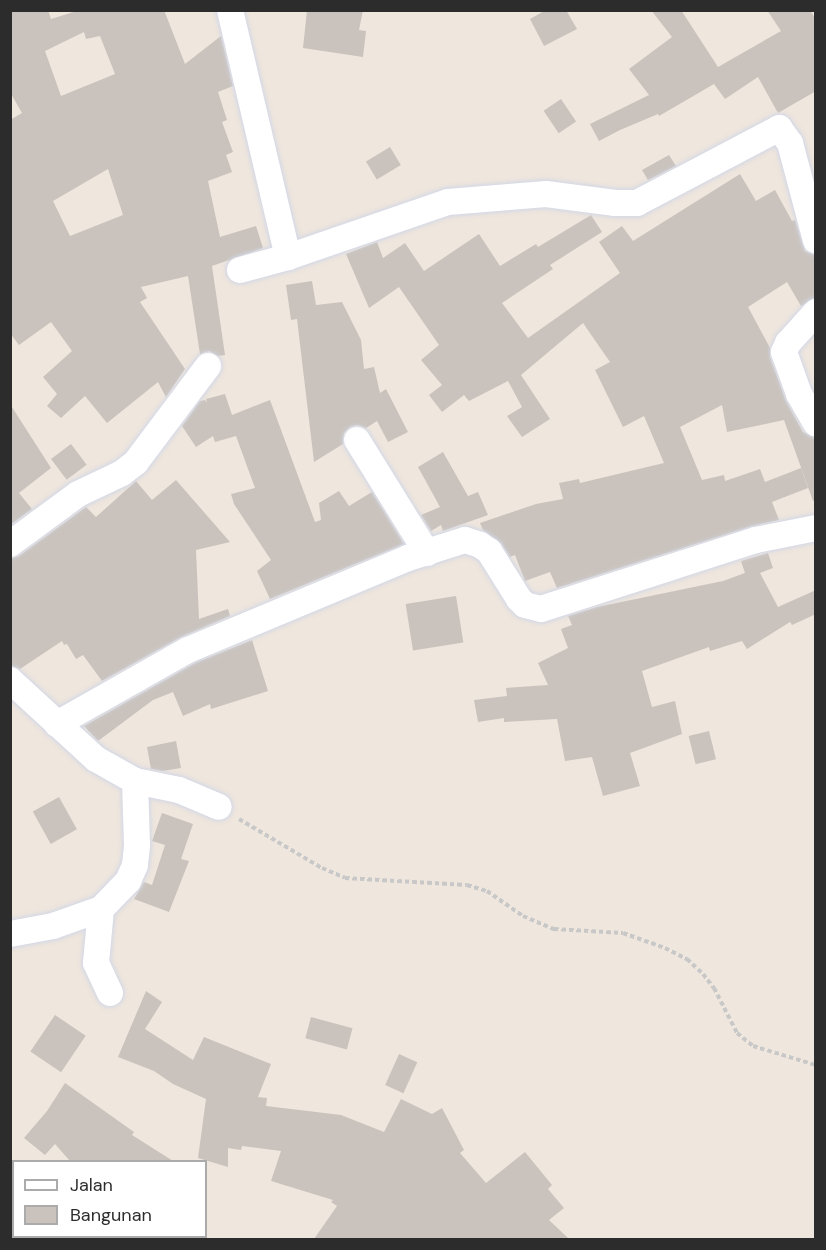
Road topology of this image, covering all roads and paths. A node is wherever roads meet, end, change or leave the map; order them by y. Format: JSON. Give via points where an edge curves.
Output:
{"nodes":[{"id":1,"x":230,"y":10,"type":"edge"},
{"id":2,"x":816,"y":242,"type":"edge"},
{"id":3,"x":288,"y":257,"type":"junction"},
{"id":4,"x":240,"y":270,"type":"dead end"},
{"id":5,"x":816,"y":312,"type":"edge"},
{"id":6,"x":208,"y":366,"type":"dead end"},
{"id":7,"x":816,"y":424,"type":"edge"},
{"id":8,"x":357,"y":440,"type":"dead end"},
{"id":9,"x":814,"y":524,"type":"edge"},
{"id":10,"x":10,"y":544,"type":"edge"},
{"id":11,"x":427,"y":553,"type":"junction"},
{"id":12,"x":10,"y":680,"type":"edge"},
{"id":13,"x":57,"y":724,"type":"junction"},
{"id":14,"x":135,"y":781,"type":"junction"},
{"id":15,"x":219,"y":807,"type":"joint"},
{"id":16,"x":101,"y":909,"type":"junction"},
{"id":17,"x":10,"y":934,"type":"edge"},
{"id":18,"x":110,"y":993,"type":"dead end"},
{"id":19,"x":816,"y":1065,"type":"edge"}],
"edges":[{"from":1,"to":3,"type":"street"},
{"from":2,"to":3,"type":"street","via":[[790,143],[779,128],[637,203],[615,204],[546,194],[448,202]]},
{"from":3,"to":4,"type":"street"},
{"from":5,"to":7,"type":"street","via":[[784,352],[799,394]]},
{"from":6,"to":10,"type":"street","via":[[136,462],[78,494]]},
{"from":8,"to":11,"type":"street"},
{"from":9,"to":11,"type":"street","via":[[541,609],[519,599],[489,551],[480,544],[465,540]]},
{"from":11,"to":13,"type":"street","via":[[188,650]]},
{"from":12,"to":13,"type":"street"},
{"from":13,"to":14,"type":"street","via":[[96,759]]},
{"from":14,"to":15,"type":"street","via":[[179,790]]},
{"from":14,"to":16,"type":"street","via":[[135,865],[128,881]]},
{"from":15,"to":19,"type":"path","via":[[345,878],[467,885],[486,891],[523,916],[554,929],[622,933],[665,948],[687,959],[703,975],[737,1033],[753,1046]]},
{"from":16,"to":17,"type":"street","via":[[53,926]]},
{"from":16,"to":18,"type":"street","via":[[96,963]]}]}
